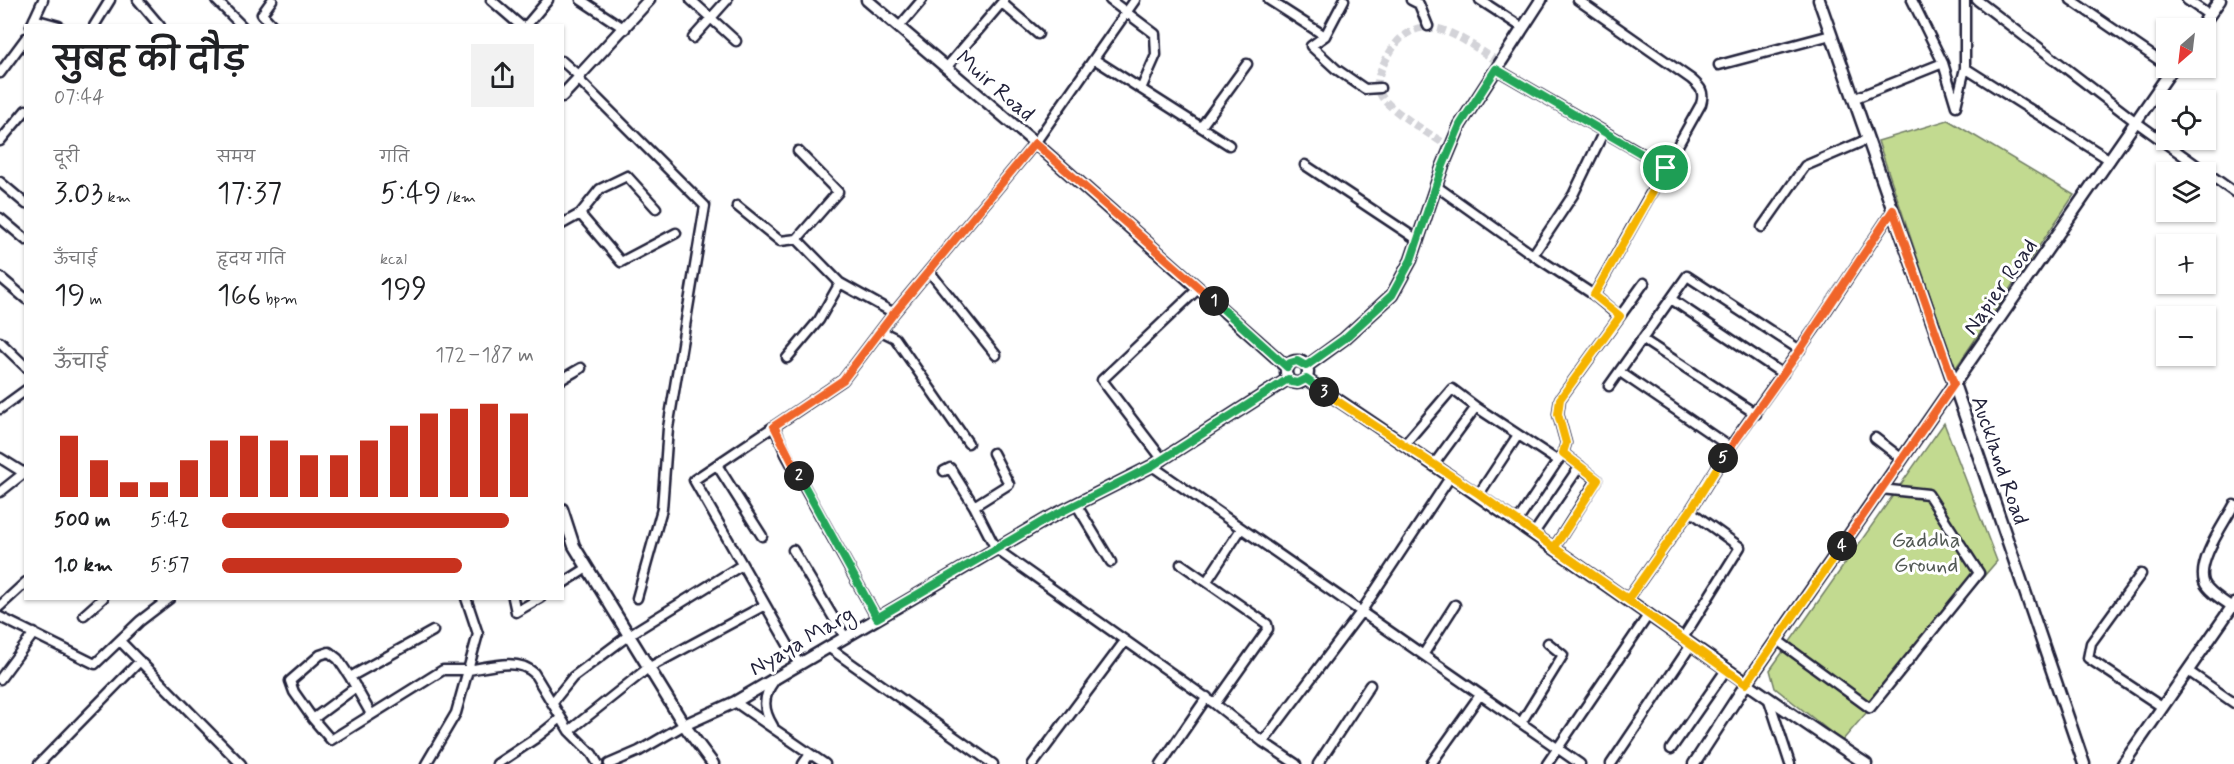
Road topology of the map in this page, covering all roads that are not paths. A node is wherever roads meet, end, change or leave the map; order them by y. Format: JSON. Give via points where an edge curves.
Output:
{"nodes":[{"id":1,"x":43,"y":0,"type":"edge"},
{"id":2,"x":110,"y":0,"type":"edge"},
{"id":3,"x":138,"y":0,"type":"edge"},
{"id":4,"x":216,"y":0,"type":"edge"},
{"id":5,"x":272,"y":0,"type":"edge"},
{"id":6,"x":491,"y":0,"type":"edge"},
{"id":7,"x":548,"y":0,"type":"edge"},
{"id":8,"x":581,"y":0,"type":"edge"},
{"id":9,"x":649,"y":0,"type":"edge"},
{"id":10,"x":691,"y":0,"type":"edge"},
{"id":11,"x":727,"y":0,"type":"edge"},
{"id":12,"x":867,"y":0,"type":"edge"},
{"id":13,"x":922,"y":0,"type":"edge"},
{"id":14,"x":1110,"y":0,"type":"edge"},
{"id":15,"x":1135,"y":0,"type":"edge"},
{"id":16,"x":1269,"y":0,"type":"edge"},
{"id":17,"x":1344,"y":0,"type":"edge"},
{"id":18,"x":1412,"y":0,"type":"edge"},
{"id":19,"x":1480,"y":0,"type":"edge"},
{"id":20,"x":1541,"y":0,"type":"edge"},
{"id":21,"x":1578,"y":0,"type":"edge"},
{"id":22,"x":1819,"y":0,"type":"edge"},
{"id":23,"x":1912,"y":0,"type":"edge"},
{"id":24,"x":1965,"y":0,"type":"edge"},
{"id":25,"x":1977,"y":0,"type":"edge"},
{"id":26,"x":2071,"y":0,"type":"edge"},
{"id":27,"x":2187,"y":0,"type":"edge"},
{"id":28,"x":2220,"y":0,"type":"edge"},
{"id":29,"x":1003,"y":1,"type":"edge"},
{"id":30,"x":1126,"y":13,"type":"junction"},
{"id":31,"x":2209,"y":15,"type":"junction"},
{"id":32,"x":2207,"y":18,"type":"edge"},
{"id":33,"x":711,"y":19,"type":"junction"},
{"id":34,"x":33,"y":22,"type":"edge"},
{"id":35,"x":95,"y":24,"type":"edge"},
{"id":36,"x":158,"y":24,"type":"edge"},
{"id":37,"x":240,"y":24,"type":"edge"},
{"id":38,"x":271,"y":24,"type":"edge"},
{"id":39,"x":519,"y":24,"type":"edge"},
{"id":40,"x":528,"y":24,"type":"edge"},
{"id":41,"x":1428,"y":26,"type":"dead end"},
{"id":42,"x":900,"y":27,"type":"junction"},
{"id":43,"x":1522,"y":28,"type":"junction"},
{"id":44,"x":625,"y":29,"type":"junction"},
{"id":45,"x":1038,"y":34,"type":"dead end"},
{"id":46,"x":1831,"y":34,"type":"junction"},
{"id":47,"x":1325,"y":36,"type":"junction"},
{"id":48,"x":693,"y":38,"type":"dead end"},
{"id":49,"x":24,"y":41,"type":"edge"},
{"id":50,"x":736,"y":41,"type":"dead end"},
{"id":51,"x":2156,"y":58,"type":"edge"},
{"id":52,"x":1094,"y":59,"type":"junction"},
{"id":53,"x":1943,"y":63,"type":"junction"},
{"id":54,"x":564,"y":64,"type":"edge"},
{"id":55,"x":1247,"y":64,"type":"dead end"},
{"id":56,"x":1719,"y":65,"type":"dead end"},
{"id":57,"x":946,"y":68,"type":"junction"},
{"id":58,"x":1496,"y":69,"type":"junction"},
{"id":59,"x":1965,"y":69,"type":"junction"},
{"id":60,"x":0,"y":73,"type":"edge"},
{"id":61,"x":578,"y":78,"type":"junction"},
{"id":62,"x":2163,"y":78,"type":"edge"},
{"id":63,"x":1380,"y":88,"type":"dead end"},
{"id":64,"x":1141,"y":89,"type":"junction"},
{"id":65,"x":564,"y":94,"type":"edge"},
{"id":66,"x":1853,"y":99,"type":"junction"},
{"id":67,"x":24,"y":112,"type":"edge"},
{"id":68,"x":2136,"y":122,"type":"junction"},
{"id":69,"x":1201,"y":127,"type":"junction"},
{"id":70,"x":1604,"y":131,"type":"junction"},
{"id":71,"x":1868,"y":139,"type":"junction"},
{"id":72,"x":0,"y":141,"type":"edge"},
{"id":73,"x":1035,"y":143,"type":"junction"},
{"id":74,"x":1229,"y":145,"type":"dead end"},
{"id":75,"x":798,"y":151,"type":"dead end"},
{"id":76,"x":2110,"y":160,"type":"junction"},
{"id":77,"x":1305,"y":165,"type":"dead end"},
{"id":78,"x":1666,"y":168,"type":"junction"},
{"id":79,"x":0,"y":182,"type":"edge"},
{"id":80,"x":1436,"y":186,"type":"junction"},
{"id":81,"x":2234,"y":192,"type":"edge"},
{"id":82,"x":24,"y":202,"type":"edge"},
{"id":83,"x":737,"y":206,"type":"dead end"},
{"id":84,"x":656,"y":208,"type":"dead end"},
{"id":85,"x":1893,"y":210,"type":"junction"},
{"id":86,"x":580,"y":214,"type":"junction"},
{"id":87,"x":0,"y":218,"type":"edge"},
{"id":88,"x":564,"y":223,"type":"edge"},
{"id":89,"x":1762,"y":227,"type":"dead end"},
{"id":90,"x":676,"y":233,"type":"dead end"},
{"id":91,"x":24,"y":238,"type":"edge"},
{"id":92,"x":797,"y":239,"type":"junction"},
{"id":93,"x":1418,"y":240,"type":"junction"},
{"id":94,"x":1533,"y":255,"type":"junction"},
{"id":95,"x":929,"y":271,"type":"junction"},
{"id":96,"x":0,"y":277,"type":"edge"},
{"id":97,"x":840,"y":283,"type":"junction"},
{"id":98,"x":1644,"y":283,"type":"dead end"},
{"id":99,"x":1199,"y":288,"type":"junction"},
{"id":100,"x":1594,"y":295,"type":"junction"},
{"id":101,"x":24,"y":297,"type":"edge"},
{"id":102,"x":1671,"y":299,"type":"junction"},
{"id":103,"x":894,"y":313,"type":"junction"},
{"id":104,"x":1620,"y":316,"type":"junction"},
{"id":105,"x":881,"y":331,"type":"junction"},
{"id":106,"x":1642,"y":339,"type":"junction"},
{"id":107,"x":0,"y":342,"type":"edge"},
{"id":108,"x":1800,"y":350,"type":"junction"},
{"id":109,"x":996,"y":355,"type":"dead end"},
{"id":110,"x":787,"y":358,"type":"dead end"},
{"id":111,"x":24,"y":365,"type":"edge"},
{"id":112,"x":1306,"y":366,"type":"junction"},
{"id":113,"x":581,"y":368,"type":"dead end"},
{"id":114,"x":1620,"y":372,"type":"junction"},
{"id":115,"x":1287,"y":373,"type":"junction"},
{"id":116,"x":1783,"y":374,"type":"junction"},
{"id":117,"x":564,"y":378,"type":"edge"},
{"id":118,"x":1306,"y":379,"type":"junction"},
{"id":119,"x":1954,"y":384,"type":"junction"},
{"id":120,"x":1609,"y":386,"type":"dead end"},
{"id":121,"x":24,"y":391,"type":"edge"},
{"id":122,"x":2,"y":403,"type":"edge"},
{"id":123,"x":1476,"y":407,"type":"junction"},
{"id":124,"x":1756,"y":414,"type":"junction"},
{"id":125,"x":774,"y":426,"type":"junction"},
{"id":126,"x":1518,"y":435,"type":"junction"},
{"id":127,"x":1875,"y":438,"type":"dead end"},
{"id":128,"x":968,"y":443,"type":"dead end"},
{"id":129,"x":1404,"y":445,"type":"junction"},
{"id":130,"x":1730,"y":447,"type":"junction"},
{"id":131,"x":993,"y":453,"type":"dead end"},
{"id":132,"x":1561,"y":457,"type":"junction"},
{"id":133,"x":0,"y":458,"type":"edge"},
{"id":134,"x":1902,"y":459,"type":"junction"},
{"id":135,"x":1163,"y":460,"type":"junction"},
{"id":136,"x":1434,"y":464,"type":"junction"},
{"id":137,"x":717,"y":465,"type":"junction"},
{"id":138,"x":1152,"y":466,"type":"junction"},
{"id":139,"x":1580,"y":466,"type":"junction"},
{"id":140,"x":944,"y":471,"type":"dead end"},
{"id":141,"x":24,"y":472,"type":"edge"},
{"id":142,"x":24,"y":474,"type":"edge"},
{"id":143,"x":1451,"y":476,"type":"junction"},
{"id":144,"x":1881,"y":489,"type":"junction"},
{"id":145,"x":0,"y":492,"type":"edge"},
{"id":146,"x":1479,"y":494,"type":"junction"},
{"id":147,"x":1076,"y":504,"type":"junction"},
{"id":148,"x":2234,"y":505,"type":"edge"},
{"id":149,"x":974,"y":506,"type":"junction"},
{"id":150,"x":1690,"y":511,"type":"junction"},
{"id":151,"x":564,"y":515,"type":"edge"},
{"id":152,"x":1517,"y":522,"type":"junction"},
{"id":153,"x":1241,"y":529,"type":"junction"},
{"id":154,"x":1534,"y":533,"type":"junction"},
{"id":155,"x":762,"y":536,"type":"dead end"},
{"id":156,"x":1554,"y":548,"type":"junction"},
{"id":157,"x":996,"y":549,"type":"junction"},
{"id":158,"x":793,"y":550,"type":"dead end"},
{"id":159,"x":1111,"y":562,"type":"dead end"},
{"id":160,"x":1181,"y":564,"type":"dead end"},
{"id":161,"x":742,"y":565,"type":"junction"},
{"id":162,"x":587,"y":568,"type":"junction"},
{"id":163,"x":2141,"y":574,"type":"dead end"},
{"id":164,"x":1207,"y":581,"type":"junction"},
{"id":165,"x":564,"y":583,"type":"edge"},
{"id":166,"x":24,"y":584,"type":"edge"},
{"id":167,"x":638,"y":598,"type":"dead end"},
{"id":168,"x":1628,"y":599,"type":"junction"},
{"id":169,"x":101,"y":600,"type":"edge"},
{"id":170,"x":167,"y":600,"type":"edge"},
{"id":171,"x":467,"y":600,"type":"edge"},
{"id":172,"x":513,"y":600,"type":"edge"},
{"id":173,"x":537,"y":600,"type":"edge"},
{"id":174,"x":765,"y":605,"type":"junction"},
{"id":175,"x":1455,"y":605,"type":"dead end"},
{"id":176,"x":2233,"y":605,"type":"edge"},
{"id":177,"x":0,"y":606,"type":"edge"},
{"id":178,"x":1361,"y":612,"type":"junction"},
{"id":179,"x":1649,"y":614,"type":"junction"},
{"id":180,"x":84,"y":615,"type":"dead end"},
{"id":181,"x":0,"y":616,"type":"edge"},
{"id":182,"x":877,"y":618,"type":"junction"},
{"id":183,"x":433,"y":631,"type":"dead end"},
{"id":184,"x":34,"y":633,"type":"junction"},
{"id":185,"x":629,"y":636,"type":"junction"},
{"id":186,"x":845,"y":637,"type":"junction"},
{"id":187,"x":1777,"y":640,"type":"junction"},
{"id":188,"x":120,"y":641,"type":"junction"},
{"id":189,"x":1125,"y":641,"type":"junction"},
{"id":190,"x":1687,"y":641,"type":"junction"},
{"id":191,"x":1548,"y":643,"type":"dead end"},
{"id":192,"x":828,"y":647,"type":"junction"},
{"id":193,"x":1423,"y":655,"type":"junction"},
{"id":194,"x":140,"y":661,"type":"junction"},
{"id":195,"x":799,"y":664,"type":"junction"},
{"id":196,"x":648,"y":668,"type":"junction"},
{"id":197,"x":468,"y":670,"type":"junction"},
{"id":198,"x":1726,"y":670,"type":"junction"},
{"id":199,"x":2188,"y":671,"type":"junction"},
{"id":200,"x":350,"y":677,"type":"junction"},
{"id":201,"x":776,"y":678,"type":"junction"},
{"id":202,"x":0,"y":679,"type":"edge"},
{"id":203,"x":1746,"y":684,"type":"junction"},
{"id":204,"x":1370,"y":685,"type":"dead end"},
{"id":205,"x":356,"y":687,"type":"junction"},
{"id":206,"x":1480,"y":695,"type":"junction"},
{"id":207,"x":1207,"y":697,"type":"junction"},
{"id":208,"x":1769,"y":700,"type":"junction"},
{"id":209,"x":735,"y":702,"type":"junction"},
{"id":210,"x":2234,"y":702,"type":"edge"},
{"id":211,"x":552,"y":703,"type":"junction"},
{"id":212,"x":1215,"y":704,"type":"junction"},
{"id":213,"x":2162,"y":707,"type":"junction"},
{"id":214,"x":371,"y":714,"type":"junction"},
{"id":215,"x":561,"y":718,"type":"junction"},
{"id":216,"x":313,"y":719,"type":"junction"},
{"id":217,"x":1521,"y":723,"type":"junction"},
{"id":218,"x":684,"y":725,"type":"junction"},
{"id":219,"x":775,"y":729,"type":"junction"},
{"id":220,"x":569,"y":731,"type":"junction"},
{"id":221,"x":1263,"y":742,"type":"junction"},
{"id":222,"x":1558,"y":748,"type":"junction"},
{"id":223,"x":1671,"y":749,"type":"dead end"},
{"id":224,"x":810,"y":754,"type":"junction"},
{"id":225,"x":39,"y":764,"type":"edge"},
{"id":226,"x":241,"y":764,"type":"edge"},
{"id":227,"x":426,"y":764,"type":"edge"},
{"id":228,"x":497,"y":764,"type":"edge"},
{"id":229,"x":598,"y":764,"type":"edge"},
{"id":230,"x":609,"y":764,"type":"edge"},
{"id":231,"x":713,"y":764,"type":"edge"},
{"id":232,"x":803,"y":764,"type":"edge"},
{"id":233,"x":825,"y":764,"type":"edge"},
{"id":234,"x":993,"y":764,"type":"edge"},
{"id":235,"x":1033,"y":764,"type":"edge"},
{"id":236,"x":1161,"y":764,"type":"edge"},
{"id":237,"x":1296,"y":764,"type":"edge"},
{"id":238,"x":1318,"y":764,"type":"edge"},
{"id":239,"x":1431,"y":764,"type":"edge"},
{"id":240,"x":1547,"y":764,"type":"edge"},
{"id":241,"x":1580,"y":764,"type":"edge"},
{"id":242,"x":1611,"y":764,"type":"edge"},
{"id":243,"x":1694,"y":764,"type":"edge"},
{"id":244,"x":1790,"y":764,"type":"edge"},
{"id":245,"x":1866,"y":764,"type":"edge"},
{"id":246,"x":2084,"y":764,"type":"edge"},
{"id":247,"x":2123,"y":764,"type":"edge"}],
"edges":[{"from":1,"to":34,"type":"street"},
{"from":2,"to":35,"type":"street"},
{"from":3,"to":36,"type":"street"},
{"from":4,"to":37,"type":"street"},
{"from":5,"to":38,"type":"street","via":[[262,14]]},
{"from":6,"to":39,"type":"street"},
{"from":7,"to":40,"type":"street"},
{"from":8,"to":44,"type":"street"},
{"from":9,"to":44,"type":"street"},
{"from":10,"to":33,"type":"street"},
{"from":11,"to":33,"type":"street"},
{"from":12,"to":42,"type":"street","name":"Muir Road"},
{"from":13,"to":42,"type":"street"},
{"from":14,"to":30,"type":"street"},
{"from":15,"to":30,"type":"street"},
{"from":16,"to":47,"type":"street"},
{"from":17,"to":47,"type":"street"},
{"from":18,"to":41,"type":"street","via":[[1419,4]]},
{"from":19,"to":43,"type":"street"},
{"from":20,"to":43,"type":"street"},
{"from":21,"to":78,"type":"street","via":[[1701,88],[1701,104]]},
{"from":22,"to":46,"type":"street","name":"Auckland Road"},
{"from":23,"to":53,"type":"street"},
{"from":24,"to":59,"type":"street"},
{"from":25,"to":68,"type":"street"},
{"from":26,"to":51,"type":"street"},
{"from":27,"to":31,"type":"street"},
{"from":28,"to":31,"type":"street"},
{"from":29,"to":45,"type":"street"},
{"from":29,"to":57,"type":"street"},
{"from":30,"to":52,"type":"street"},
{"from":30,"to":64,"type":"street","via":[[1155,34],[1156,55]]},
{"from":31,"to":32,"type":"street"},
{"from":33,"to":48,"type":"street"},
{"from":33,"to":50,"type":"street"},
{"from":42,"to":57,"type":"street","name":"Muir Road"},
{"from":43,"to":58,"type":"street"},
{"from":44,"to":61,"type":"street"},
{"from":46,"to":56,"type":"street"},
{"from":46,"to":66,"type":"street","name":"Auckland Road"},
{"from":47,"to":63,"type":"street","via":[[1311,46],[1365,89]]},
{"from":49,"to":60,"type":"street"},
{"from":52,"to":64,"type":"street"},
{"from":52,"to":73,"type":"street"},
{"from":53,"to":59,"type":"street","via":[[1956,106]]},
{"from":53,"to":66,"type":"street"},
{"from":54,"to":61,"type":"street"},
{"from":55,"to":69,"type":"street"},
{"from":57,"to":73,"type":"street","name":"Muir Road"},
{"from":58,"to":70,"type":"street"},
{"from":58,"to":80,"type":"street","via":[[1460,125]]},
{"from":59,"to":76,"type":"street"},
{"from":61,"to":65,"type":"street"},
{"from":61,"to":167,"type":"street","via":[[705,206],[668,428],[662,509]]},
{"from":62,"to":68,"type":"street","name":"Napier Road"},
{"from":64,"to":69,"type":"street"},
{"from":66,"to":71,"type":"street","name":"Auckland Road"},
{"from":67,"to":72,"type":"street"},
{"from":68,"to":76,"type":"street","name":"Napier Road"},
{"from":68,"to":81,"type":"street"},
{"from":69,"to":74,"type":"street"},
{"from":70,"to":78,"type":"street"},
{"from":70,"to":94,"type":"street","via":[[1573,195]]},
{"from":71,"to":85,"type":"street","name":"Auckland Road"},
{"from":71,"to":89,"type":"street","via":[[1805,165]]},
{"from":73,"to":95,"type":"street"},
{"from":73,"to":99,"type":"street","name":"Muir Road"},
{"from":75,"to":92,"type":"street","via":[[838,192]]},
{"from":76,"to":119,"type":"street","name":"Napier Road"},
{"from":77,"to":93,"type":"street"},
{"from":78,"to":100,"type":"street"},
{"from":79,"to":82,"type":"street"},
{"from":80,"to":93,"type":"street"},
{"from":80,"to":94,"type":"street"},
{"from":83,"to":92,"type":"street","via":[[780,241]]},
{"from":84,"to":86,"type":"street","via":[[627,176],[600,189]]},
{"from":85,"to":108,"type":"street"},
{"from":85,"to":119,"type":"street","name":"Auckland Road"},
{"from":86,"to":88,"type":"street"},
{"from":86,"to":90,"type":"street","via":[[621,262]]},
{"from":87,"to":91,"type":"street"},
{"from":92,"to":97,"type":"street"},
{"from":93,"to":112,"type":"street","via":[[1392,295],[1344,339]]},
{"from":94,"to":100,"type":"street"},
{"from":95,"to":103,"type":"street"},
{"from":95,"to":109,"type":"street"},
{"from":96,"to":101,"type":"street"},
{"from":97,"to":103,"type":"street"},
{"from":97,"to":110,"type":"street","via":[[819,320]]},
{"from":98,"to":104,"type":"street"},
{"from":99,"to":115,"type":"street","name":"Muir Road"},
{"from":99,"to":135,"type":"street","via":[[1102,380]]},
{"from":100,"to":104,"type":"street"},
{"from":102,"to":106,"type":"street"},
{"from":102,"to":108,"type":"street","via":[[1687,276]]},
{"from":102,"to":116,"type":"street"},
{"from":103,"to":105,"type":"street"},
{"from":104,"to":132,"type":"street","via":[[1560,399],[1558,414],[1566,443]]},
{"from":105,"to":125,"type":"street","via":[[843,380]]},
{"from":105,"to":128,"type":"street","via":[[895,338]]},
{"from":106,"to":114,"type":"street"},
{"from":106,"to":124,"type":"street"},
{"from":107,"to":111,"type":"street"},
{"from":108,"to":116,"type":"street"},
{"from":112,"to":115,"type":"street","via":[[1297,361],[1290,363]]},
{"from":112,"to":118,"type":"street"},
{"from":113,"to":117,"type":"street"},
{"from":114,"to":120,"type":"street"},
{"from":114,"to":130,"type":"street"},
{"from":115,"to":118,"type":"street","via":[[1291,382]]},
{"from":115,"to":135,"type":"street","name":"Nyaya Marg"},
{"from":116,"to":124,"type":"street"},
{"from":118,"to":129,"type":"street"},
{"from":119,"to":134,"type":"street","name":"Napier Road"},
{"from":119,"to":246,"type":"street","name":"Auckland Road"},
{"from":121,"to":122,"type":"street"},
{"from":123,"to":126,"type":"street"},
{"from":123,"to":129,"type":"street","via":[[1452,389]]},
{"from":123,"to":136,"type":"street"},
{"from":124,"to":130,"type":"street"},
{"from":125,"to":137,"type":"street"},
{"from":125,"to":182,"type":"street"},
{"from":126,"to":132,"type":"street"},
{"from":126,"to":146,"type":"street"},
{"from":127,"to":134,"type":"street"},
{"from":129,"to":136,"type":"street"},
{"from":130,"to":150,"type":"street"},
{"from":131,"to":149,"type":"street","via":[[1008,484]]},
{"from":132,"to":139,"type":"street"},
{"from":132,"to":152,"type":"street"},
{"from":133,"to":141,"type":"street"},
{"from":134,"to":144,"type":"street","name":"Napier Road"},
{"from":135,"to":138,"type":"street","name":"Nyaya Marg"},
{"from":136,"to":143,"type":"street"},
{"from":137,"to":155,"type":"street"},
{"from":137,"to":161,"type":"street","via":[[694,480]]},
{"from":138,"to":147,"type":"street","name":"Nyaya Marg"},
{"from":138,"to":153,"type":"street"},
{"from":139,"to":154,"type":"street"},
{"from":139,"to":156,"type":"street","via":[[1598,480]]},
{"from":140,"to":149,"type":"street","via":[[950,468]]},
{"from":142,"to":145,"type":"street"},
{"from":143,"to":146,"type":"street"},
{"from":143,"to":178,"type":"street"},
{"from":144,"to":187,"type":"street","name":"Napier Road"},
{"from":144,"to":187,"type":"street","via":[[1928,494],[1979,573],[1870,708]]},
{"from":146,"to":152,"type":"street"},
{"from":147,"to":157,"type":"street","name":"Nyaya Marg"},
{"from":147,"to":159,"type":"street"},
{"from":148,"to":176,"type":"street","via":[[2202,570],[2205,584]]},
{"from":149,"to":157,"type":"street"},
{"from":150,"to":168,"type":"street"},
{"from":150,"to":190,"type":"street","via":[[1740,547]]},
{"from":151,"to":162,"type":"street","via":[[574,546]]},
{"from":152,"to":154,"type":"street"},
{"from":153,"to":164,"type":"street"},
{"from":153,"to":178,"type":"street"},
{"from":154,"to":156,"type":"street"},
{"from":156,"to":168,"type":"street"},
{"from":157,"to":182,"type":"street","name":"Nyaya Marg"},
{"from":157,"to":189,"type":"street"},
{"from":158,"to":186,"type":"street"},
{"from":160,"to":164,"type":"street"},
{"from":161,"to":174,"type":"street"},
{"from":161,"to":185,"type":"street"},
{"from":162,"to":165,"type":"street"},
{"from":162,"to":185,"type":"street"},
{"from":163,"to":213,"type":"street","via":[[2091,643],[2088,658]]},
{"from":164,"to":212,"type":"street","via":[[1267,624],[1268,629]]},
{"from":166,"to":177,"type":"street"},
{"from":168,"to":179,"type":"street"},
{"from":169,"to":180,"type":"street"},
{"from":170,"to":188,"type":"street"},
{"from":171,"to":197,"type":"street","via":[[478,634]]},
{"from":172,"to":173,"type":"street","via":[[516,612]]},
{"from":174,"to":195,"type":"street"},
{"from":174,"to":196,"type":"street"},
{"from":175,"to":193,"type":"street"},
{"from":176,"to":199,"type":"street"},
{"from":178,"to":193,"type":"street"},
{"from":178,"to":221,"type":"street"},
{"from":179,"to":190,"type":"street"},
{"from":179,"to":222,"type":"street"},
{"from":181,"to":184,"type":"street"},
{"from":182,"to":186,"type":"street","name":"Nyaya Marg"},
{"from":183,"to":200,"type":"street"},
{"from":184,"to":188,"type":"street","via":[[95,664]]},
{"from":184,"to":202,"type":"street"},
{"from":185,"to":196,"type":"street"},
{"from":185,"to":211,"type":"street","via":[[573,677]]},
{"from":186,"to":192,"type":"street","name":"Nyaya Marg"},
{"from":187,"to":203,"type":"street","name":"Napier Road"},
{"from":188,"to":194,"type":"street"},
{"from":189,"to":207,"type":"street"},
{"from":189,"to":235,"type":"street"},
{"from":190,"to":198,"type":"street"},
{"from":190,"to":242,"type":"street"},
{"from":191,"to":217,"type":"street","via":[[1563,655]]},
{"from":192,"to":195,"type":"street","name":"Nyaya Marg"},
{"from":192,"to":234,"type":"street"},
{"from":193,"to":206,"type":"street"},
{"from":194,"to":225,"type":"street"},
{"from":194,"to":226,"type":"street"},
{"from":195,"to":201,"type":"street","name":"Nyaya Marg"},
{"from":196,"to":218,"type":"street"},
{"from":196,"to":220,"type":"street"},
{"from":197,"to":211,"type":"street","via":[[517,664],[527,667]]},
{"from":197,"to":214,"type":"street","via":[[443,670]]},
{"from":197,"to":227,"type":"street","via":[[456,713]]},
{"from":198,"to":203,"type":"street"},
{"from":198,"to":223,"type":"street"},
{"from":199,"to":210,"type":"street"},
{"from":199,"to":213,"type":"street"},
{"from":200,"to":205,"type":"street"},
{"from":200,"to":216,"type":"street","via":[[328,652],[290,681]]},
{"from":201,"to":209,"type":"street","name":"Nyaya Marg"},
{"from":201,"to":219,"type":"street","via":[[764,704]]},
{"from":203,"to":208,"type":"street"},
{"from":203,"to":243,"type":"street","name":"Napier Road"},
{"from":204,"to":238,"type":"street"},
{"from":205,"to":214,"type":"street"},
{"from":205,"to":216,"type":"street"},
{"from":206,"to":217,"type":"street"},
{"from":206,"to":239,"type":"street"},
{"from":207,"to":212,"type":"street"},
{"from":207,"to":236,"type":"street"},
{"from":208,"to":244,"type":"street"},
{"from":208,"to":245,"type":"street"},
{"from":209,"to":218,"type":"street","name":"Nyaya Marg"},
{"from":209,"to":219,"type":"street"},
{"from":211,"to":215,"type":"street"},
{"from":212,"to":221,"type":"street"},
{"from":213,"to":247,"type":"street"},
{"from":214,"to":216,"type":"street","via":[[331,740]]},
{"from":215,"to":220,"type":"street"},
{"from":215,"to":228,"type":"street"},
{"from":217,"to":222,"type":"street"},
{"from":218,"to":230,"type":"street","name":"Nyaya Marg"},
{"from":218,"to":231,"type":"street"},
{"from":219,"to":224,"type":"street"},
{"from":220,"to":229,"type":"street"},
{"from":221,"to":237,"type":"street"},
{"from":222,"to":240,"type":"street"},
{"from":222,"to":241,"type":"street"},
{"from":224,"to":232,"type":"street"},
{"from":224,"to":233,"type":"street"}]}
